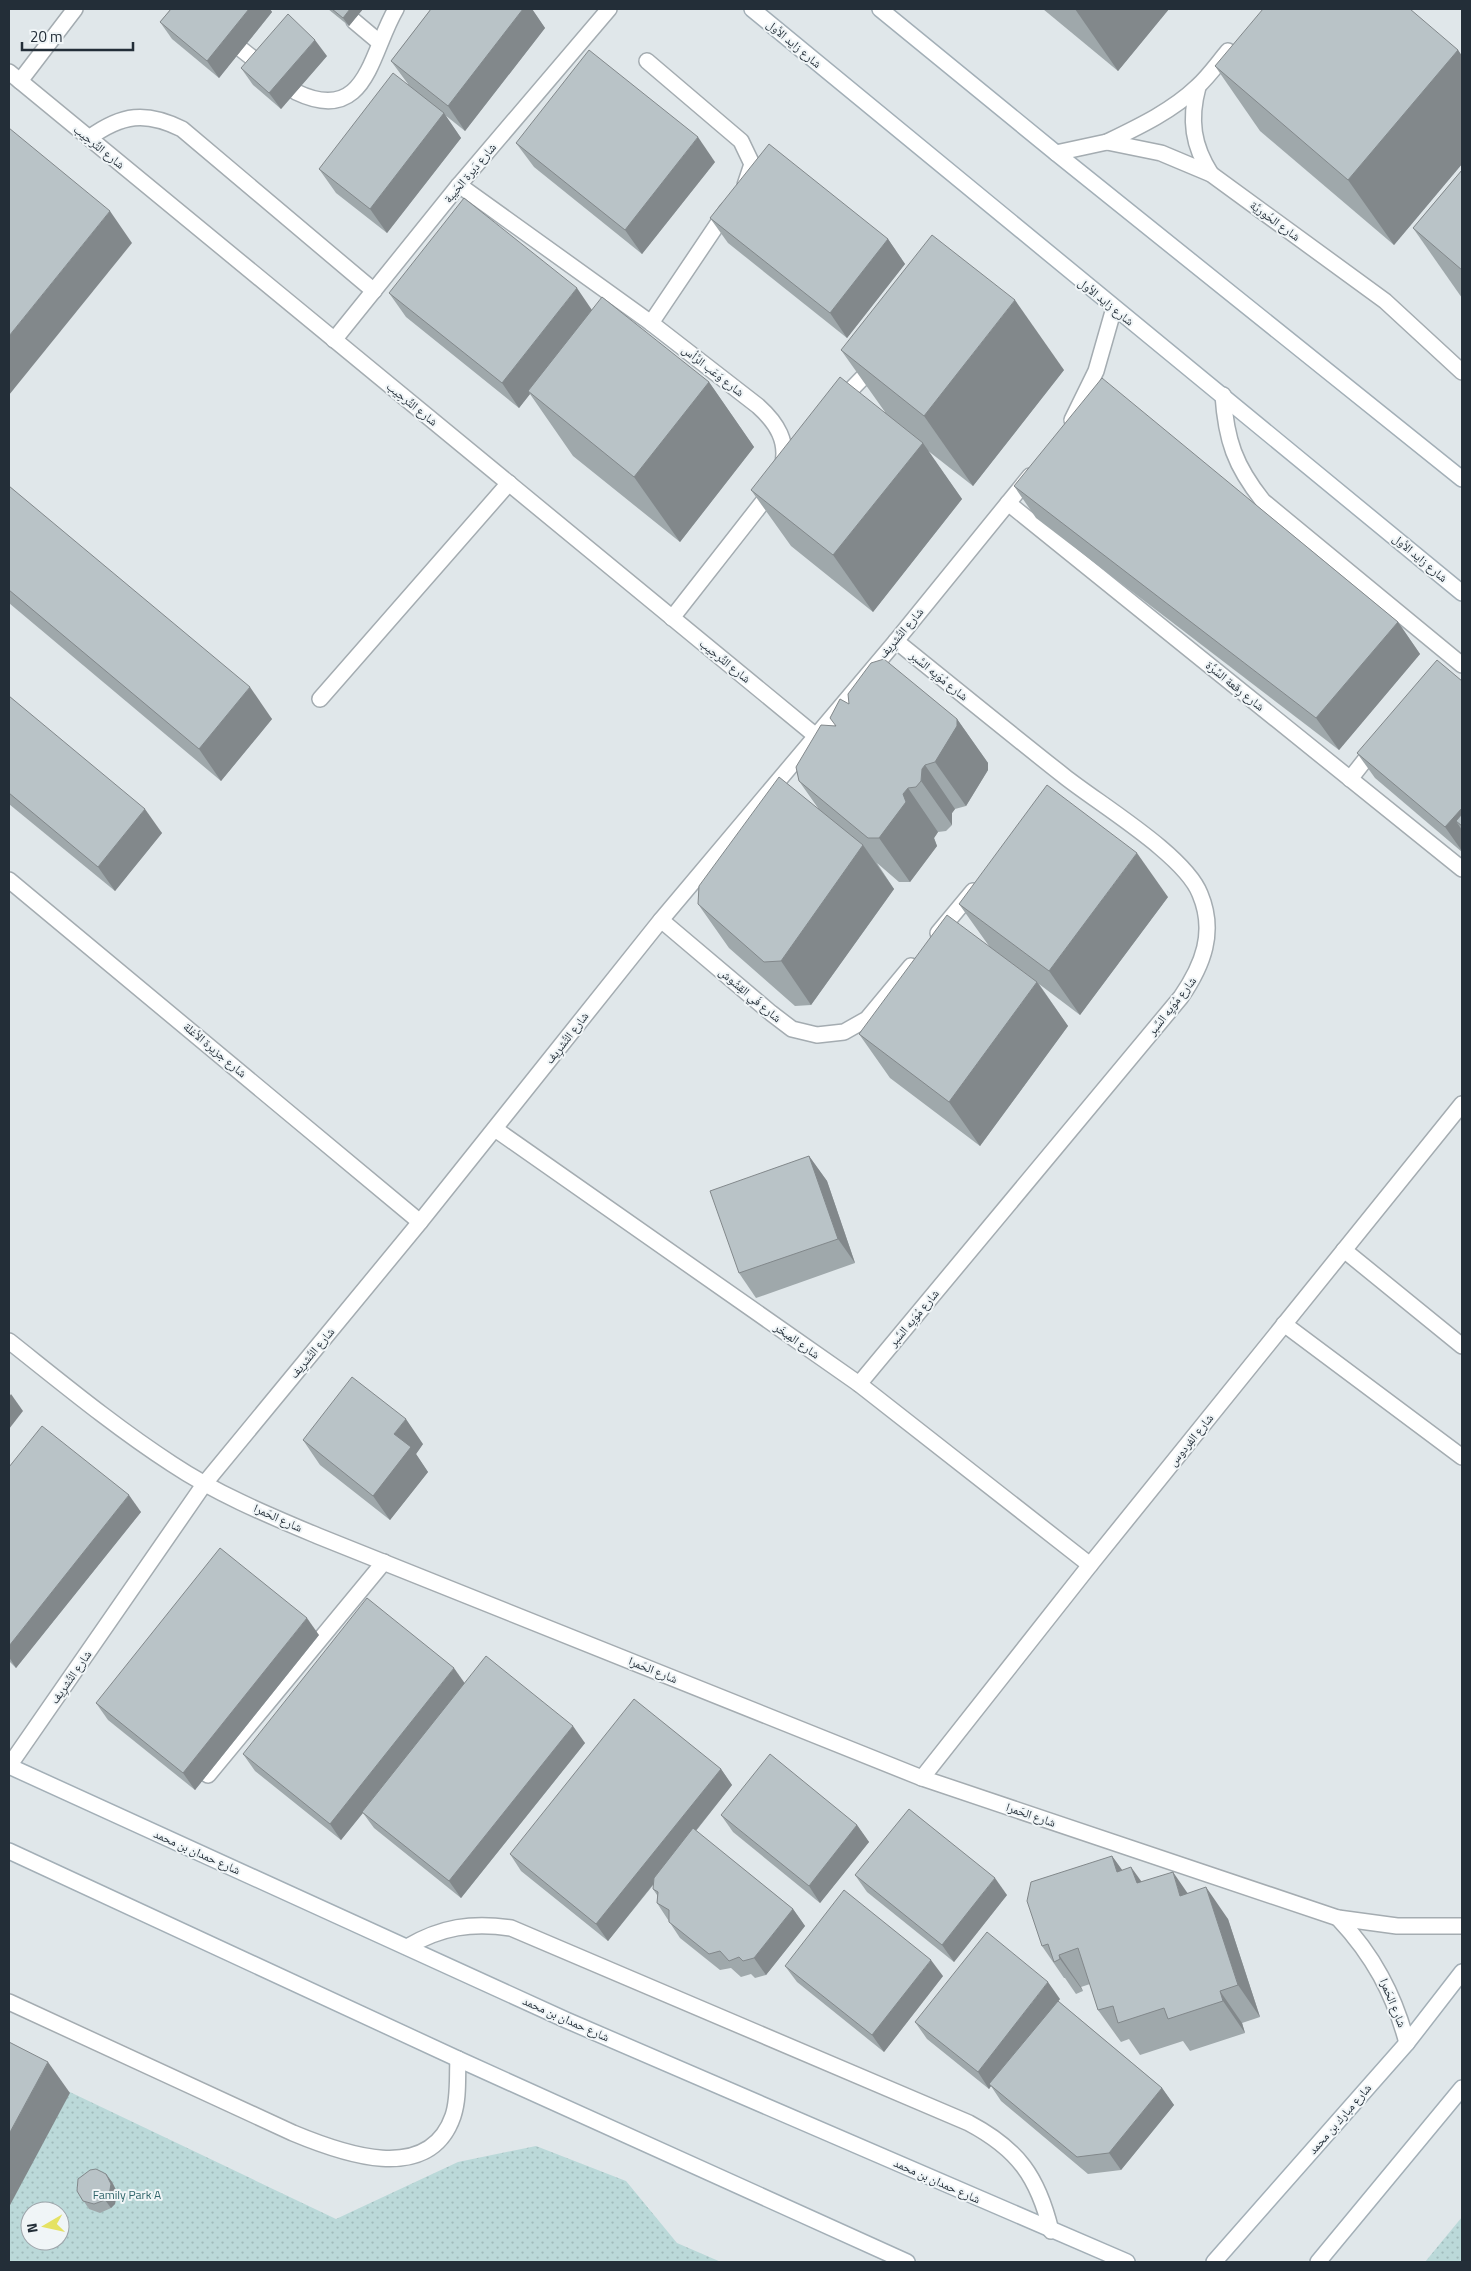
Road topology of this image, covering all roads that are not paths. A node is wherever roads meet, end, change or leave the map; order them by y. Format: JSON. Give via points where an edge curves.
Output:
{"nodes":[{"id":1,"x":75,"y":9,"type":"edge"},
{"id":2,"x":396,"y":9,"type":"edge"},
{"id":3,"x":609,"y":9,"type":"edge"},
{"id":4,"x":752,"y":9,"type":"edge"},
{"id":5,"x":880,"y":9,"type":"edge"},
{"id":6,"x":893,"y":14,"type":"edge"},
{"id":7,"x":354,"y":21,"type":"dead end"},
{"id":8,"x":1240,"y":37,"type":"edge"},
{"id":9,"x":379,"y":42,"type":"junction"},
{"id":10,"x":241,"y":49,"type":"dead end"},
{"id":11,"x":648,"y":61,"type":"dead end"},
{"id":12,"x":266,"y":69,"type":"edge"},
{"id":13,"x":14,"y":76,"type":"edge"},
{"id":14,"x":1198,"y":87,"type":"junction"},
{"id":15,"x":296,"y":92,"type":"dead end"},
{"id":16,"x":89,"y":138,"type":"junction"},
{"id":17,"x":1107,"y":142,"type":"junction"},
{"id":18,"x":1056,"y":153,"type":"junction"},
{"id":19,"x":1212,"y":174,"type":"junction"},
{"id":20,"x":460,"y":185,"type":"junction"},
{"id":21,"x":374,"y":291,"type":"junction"},
{"id":22,"x":1114,"y":308,"type":"junction"},
{"id":23,"x":651,"y":323,"type":"junction"},
{"id":24,"x":334,"y":340,"type":"junction"},
{"id":25,"x":886,"y":353,"type":"edge"},
{"id":26,"x":1462,"y":372,"type":"edge"},
{"id":27,"x":1223,"y":395,"type":"junction"},
{"id":28,"x":832,"y":409,"type":"edge"},
{"id":29,"x":1066,"y":430,"type":"edge"},
{"id":30,"x":798,"y":444,"type":"edge"},
{"id":31,"x":785,"y":458,"type":"junction"},
{"id":32,"x":1042,"y":461,"type":"edge"},
{"id":33,"x":1462,"y":479,"type":"edge"},
{"id":34,"x":509,"y":483,"type":"junction"},
{"id":35,"x":1008,"y":502,"type":"junction"},
{"id":36,"x":1462,"y":593,"type":"edge"},
{"id":37,"x":672,"y":618,"type":"junction"},
{"id":38,"x":896,"y":640,"type":"junction"},
{"id":39,"x":1449,"y":654,"type":"junction"},
{"id":40,"x":1462,"y":665,"type":"edge"},
{"id":41,"x":1436,"y":670,"type":"edge"},
{"id":42,"x":320,"y":698,"type":"dead end"},
{"id":43,"x":1387,"y":732,"type":"edge"},
{"id":44,"x":816,"y":736,"type":"junction"},
{"id":45,"x":1066,"y":777,"type":"junction"},
{"id":46,"x":1350,"y":779,"type":"junction"},
{"id":47,"x":1053,"y":793,"type":"edge"},
{"id":48,"x":1462,"y":869,"type":"edge"},
{"id":49,"x":984,"y":877,"type":"edge"},
{"id":50,"x":9,"y":880,"type":"edge"},
{"id":51,"x":661,"y":920,"type":"junction"},
{"id":52,"x":1462,"y":1104,"type":"edge"},
{"id":53,"x":495,"y":1129,"type":"junction"},
{"id":54,"x":420,"y":1222,"type":"junction"},
{"id":55,"x":1344,"y":1250,"type":"junction"},
{"id":56,"x":1284,"y":1324,"type":"junction"},
{"id":57,"x":9,"y":1341,"type":"edge"},
{"id":58,"x":1462,"y":1346,"type":"edge"},
{"id":59,"x":859,"y":1384,"type":"junction"},
{"id":60,"x":1462,"y":1457,"type":"edge"},
{"id":61,"x":205,"y":1483,"type":"junction"},
{"id":62,"x":384,"y":1562,"type":"junction"},
{"id":63,"x":1090,"y":1564,"type":"junction"},
{"id":64,"x":9,"y":1766,"type":"edge"},
{"id":65,"x":208,"y":1775,"type":"dead end"},
{"id":66,"x":922,"y":1778,"type":"junction"},
{"id":67,"x":9,"y":1851,"type":"edge"},
{"id":68,"x":1338,"y":1918,"type":"junction"},
{"id":69,"x":1462,"y":1926,"type":"edge"},
{"id":70,"x":406,"y":1947,"type":"junction"},
{"id":71,"x":1462,"y":1972,"type":"edge"},
{"id":72,"x":9,"y":2002,"type":"edge"},
{"id":73,"x":1407,"y":2043,"type":"junction"},
{"id":74,"x":458,"y":2060,"type":"junction"},
{"id":75,"x":1462,"y":2088,"type":"edge"},
{"id":76,"x":1051,"y":2231,"type":"junction"},
{"id":77,"x":906,"y":2262,"type":"edge"},
{"id":78,"x":1127,"y":2262,"type":"edge"},
{"id":79,"x":1214,"y":2262,"type":"edge"},
{"id":80,"x":1318,"y":2262,"type":"edge"}],
"edges":[{"from":1,"to":13,"type":"street"},
{"from":2,"to":9,"type":"street"},
{"from":3,"to":20,"type":"street","name":"شارع دَيرة الحَيبة"},
{"from":4,"to":22,"type":"street","name":"شارع زايد الأول"},
{"from":5,"to":6,"type":"street"},
{"from":6,"to":18,"type":"street"},
{"from":7,"to":9,"type":"street"},
{"from":8,"to":14,"type":"street"},
{"from":9,"to":15,"type":"street","via":[[368,74],[353,93],[330,100]]},
{"from":10,"to":12,"type":"street"},
{"from":11,"to":23,"type":"street","via":[[741,141],[752,164],[746,183]]},
{"from":13,"to":16,"type":"street","name":"شارع التَّرحِيب"},
{"from":14,"to":17,"type":"street","via":[[1161,114]]},
{"from":14,"to":19,"type":"street","via":[[1192,123],[1195,142]]},
{"from":16,"to":21,"type":"street","via":[[122,118],[163,120],[182,128]]},
{"from":16,"to":24,"type":"street","name":"شارع التَّرحِيب"},
{"from":17,"to":18,"type":"street","name":"شارع الحُوريَّة"},
{"from":17,"to":19,"type":"street","name":"شارع الحُوريَّة","via":[[1161,153]]},
{"from":18,"to":33,"type":"street"},
{"from":19,"to":26,"type":"street","name":"شارع الحُوريَّة","via":[[1385,301]]},
{"from":20,"to":21,"type":"street","name":"شارع دَيرة الحَيبة"},
{"from":20,"to":23,"type":"street","name":"شارع وَعَب الرَّأس"},
{"from":21,"to":24,"type":"street","name":"شارع دَيرة الحَيبة"},
{"from":22,"to":27,"type":"street","name":"شارع زايد الأول"},
{"from":22,"to":29,"type":"street","via":[[1093,378]]},
{"from":23,"to":31,"type":"street","name":"شارع وَعَب الرَّأس","via":[[773,420],[782,438]]},
{"from":24,"to":34,"type":"street","name":"شارع التَّرحِيب"},
{"from":25,"to":28,"type":"street"},
{"from":27,"to":36,"type":"street","name":"شارع زايد الأول"},
{"from":27,"to":39,"type":"street","via":[[1225,424],[1232,452],[1244,478],[1263,501]]},
{"from":30,"to":31,"type":"street"},
{"from":31,"to":37,"type":"street","name":"شارع وَعَب الرَّأس","via":[[780,478],[768,495]]},
{"from":32,"to":35,"type":"street","name":"شارع التَّشرِيف"},
{"from":34,"to":37,"type":"street","name":"شارع التَّرحِيب"},
{"from":34,"to":42,"type":"street"},
{"from":35,"to":38,"type":"street","name":"شارع التَّشرِيف"},
{"from":35,"to":46,"type":"street","name":"شارع رِقعة السِّرَّة"},
{"from":37,"to":44,"type":"street","name":"شارع التَّرحِيب"},
{"from":38,"to":44,"type":"street","name":"شارع التَّشرِيف"},
{"from":38,"to":45,"type":"street","name":"شارع مُوَيِه السَّبر"},
{"from":39,"to":40,"type":"street"},
{"from":39,"to":41,"type":"street"},
{"from":43,"to":46,"type":"street"},
{"from":44,"to":51,"type":"street","name":"شارع التَّشرِيف"},
{"from":45,"to":47,"type":"street"},
{"from":45,"to":59,"type":"street","name":"شارع مُوَيِه السَّبر","via":[[1185,870],[1200,893],[1207,920],[1206,948],[1197,974],[1181,997]]},
{"from":46,"to":48,"type":"street","name":"شارع رِقعة السِّرَّة"},
{"from":49,"to":51,"type":"street","name":"شارع فَي القِشُوش","via":[[867,1019],[844,1032],[818,1035],[792,1029]]},
{"from":50,"to":54,"type":"street","name":"شارع جزيرة الأغلة"},
{"from":51,"to":53,"type":"street","name":"شارع التَّشرِيف"},
{"from":52,"to":55,"type":"street","name":"شارع الفِردوس"},
{"from":53,"to":54,"type":"street","name":"شارع التَّشرِيف"},
{"from":53,"to":59,"type":"street","name":"شارع المِبخَر"},
{"from":54,"to":61,"type":"street","name":"شارع التَّشرِيف"},
{"from":55,"to":56,"type":"street","name":"شارع الفِردوس"},
{"from":55,"to":58,"type":"street"},
{"from":56,"to":60,"type":"street"},
{"from":56,"to":63,"type":"street","name":"شارع الفِردوس"},
{"from":57,"to":61,"type":"street","name":"شارع الحَمرا","via":[[120,1428]]},
{"from":59,"to":63,"type":"street","name":"شارع المِبخَر"},
{"from":61,"to":62,"type":"street","name":"شارع الحَمرا","via":[[273,1517]]},
{"from":61,"to":64,"type":"street","name":"شارع التَّشرِيف"},
{"from":62,"to":65,"type":"street"},
{"from":62,"to":66,"type":"street","name":"شارع الحَمرا"},
{"from":63,"to":66,"type":"street","name":"شارع الفِردوس"},
{"from":64,"to":70,"type":"street","name":"شارع حمدان بن محمد"},
{"from":66,"to":68,"type":"street","name":"شارع الحَمرا"},
{"from":67,"to":74,"type":"street"},
{"from":68,"to":69,"type":"street","name":"شارع الحَمرا","via":[[1398,1926]]},
{"from":68,"to":73,"type":"street","name":"شارع الحَمرا","via":[[1372,1959],[1388,1986],[1400,2013]]},
{"from":70,"to":76,"type":"street","name":"شارع حمدان بن محمد"},
{"from":70,"to":76,"type":"street","via":[[425,1936],[467,1925],[490,1924],[511,1928],[969,2123],[994,2136],[1015,2154],[1033,2177]]},
{"from":71,"to":73,"type":"street","name":"شارع مبارك بن محمد"},
{"from":72,"to":74,"type":"street","via":[[328,2148],[382,2160],[422,2153],[447,2129],[457,2098]]},
{"from":73,"to":79,"type":"street","name":"شارع مبارك بن محمد"},
{"from":74,"to":77,"type":"street"},
{"from":75,"to":80,"type":"street"},
{"from":76,"to":78,"type":"street","name":"شارع حمدان بن محمد"}]}
